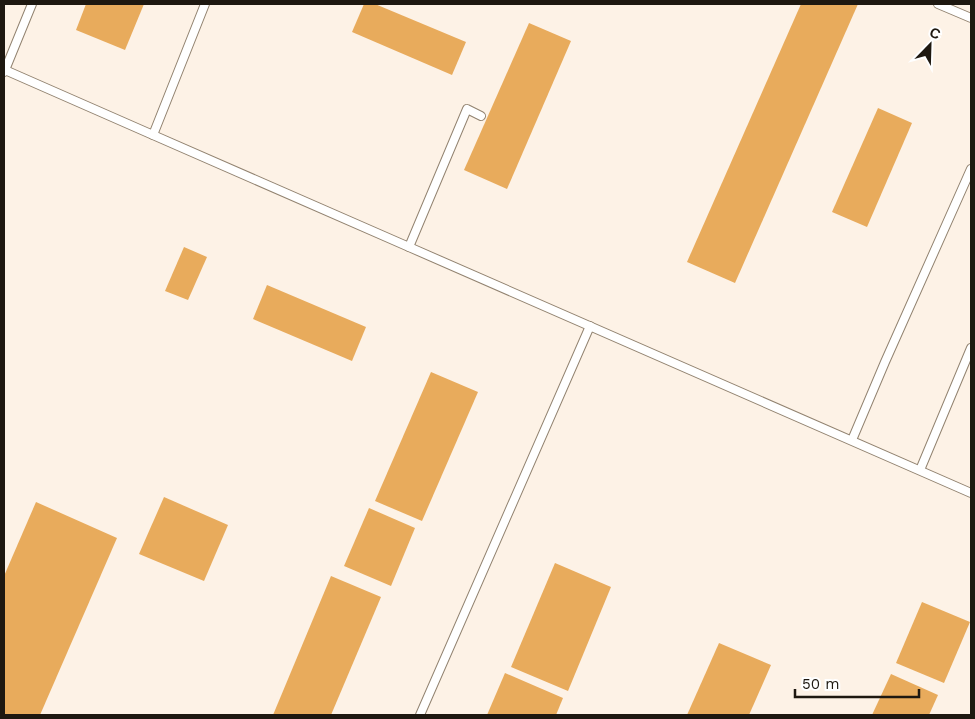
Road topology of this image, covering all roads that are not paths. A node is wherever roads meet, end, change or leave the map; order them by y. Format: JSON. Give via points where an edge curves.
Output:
{"nodes":[{"id":1,"x":32,"y":4,"type":"edge"},
{"id":2,"x":205,"y":4,"type":"edge"},
{"id":3,"x":938,"y":4,"type":"edge"},
{"id":4,"x":971,"y":18,"type":"edge"},
{"id":5,"x":4,"y":71,"type":"edge"},
{"id":6,"x":481,"y":116,"type":"dead end"},
{"id":7,"x":153,"y":135,"type":"junction"},
{"id":8,"x":971,"y":168,"type":"edge"},
{"id":9,"x":409,"y":247,"type":"junction"},
{"id":10,"x":590,"y":326,"type":"junction"},
{"id":11,"x":971,"y":348,"type":"edge"},
{"id":12,"x":852,"y":440,"type":"junction"},
{"id":13,"x":920,"y":470,"type":"junction"},
{"id":14,"x":971,"y":493,"type":"edge"},
{"id":15,"x":420,"y":715,"type":"edge"}],
"edges":[{"from":1,"to":5,"type":"lane"},
{"from":2,"to":7,"type":"lane"},
{"from":3,"to":4,"type":"lane"},
{"from":5,"to":7,"type":"lane"},
{"from":6,"to":9,"type":"lane","via":[[467,109]]},
{"from":7,"to":9,"type":"lane"},
{"from":8,"to":12,"type":"lane"},
{"from":9,"to":10,"type":"lane"},
{"from":10,"to":12,"type":"lane"},
{"from":10,"to":15,"type":"lane"},
{"from":11,"to":13,"type":"lane"},
{"from":12,"to":13,"type":"lane"},
{"from":13,"to":14,"type":"lane"}]}
